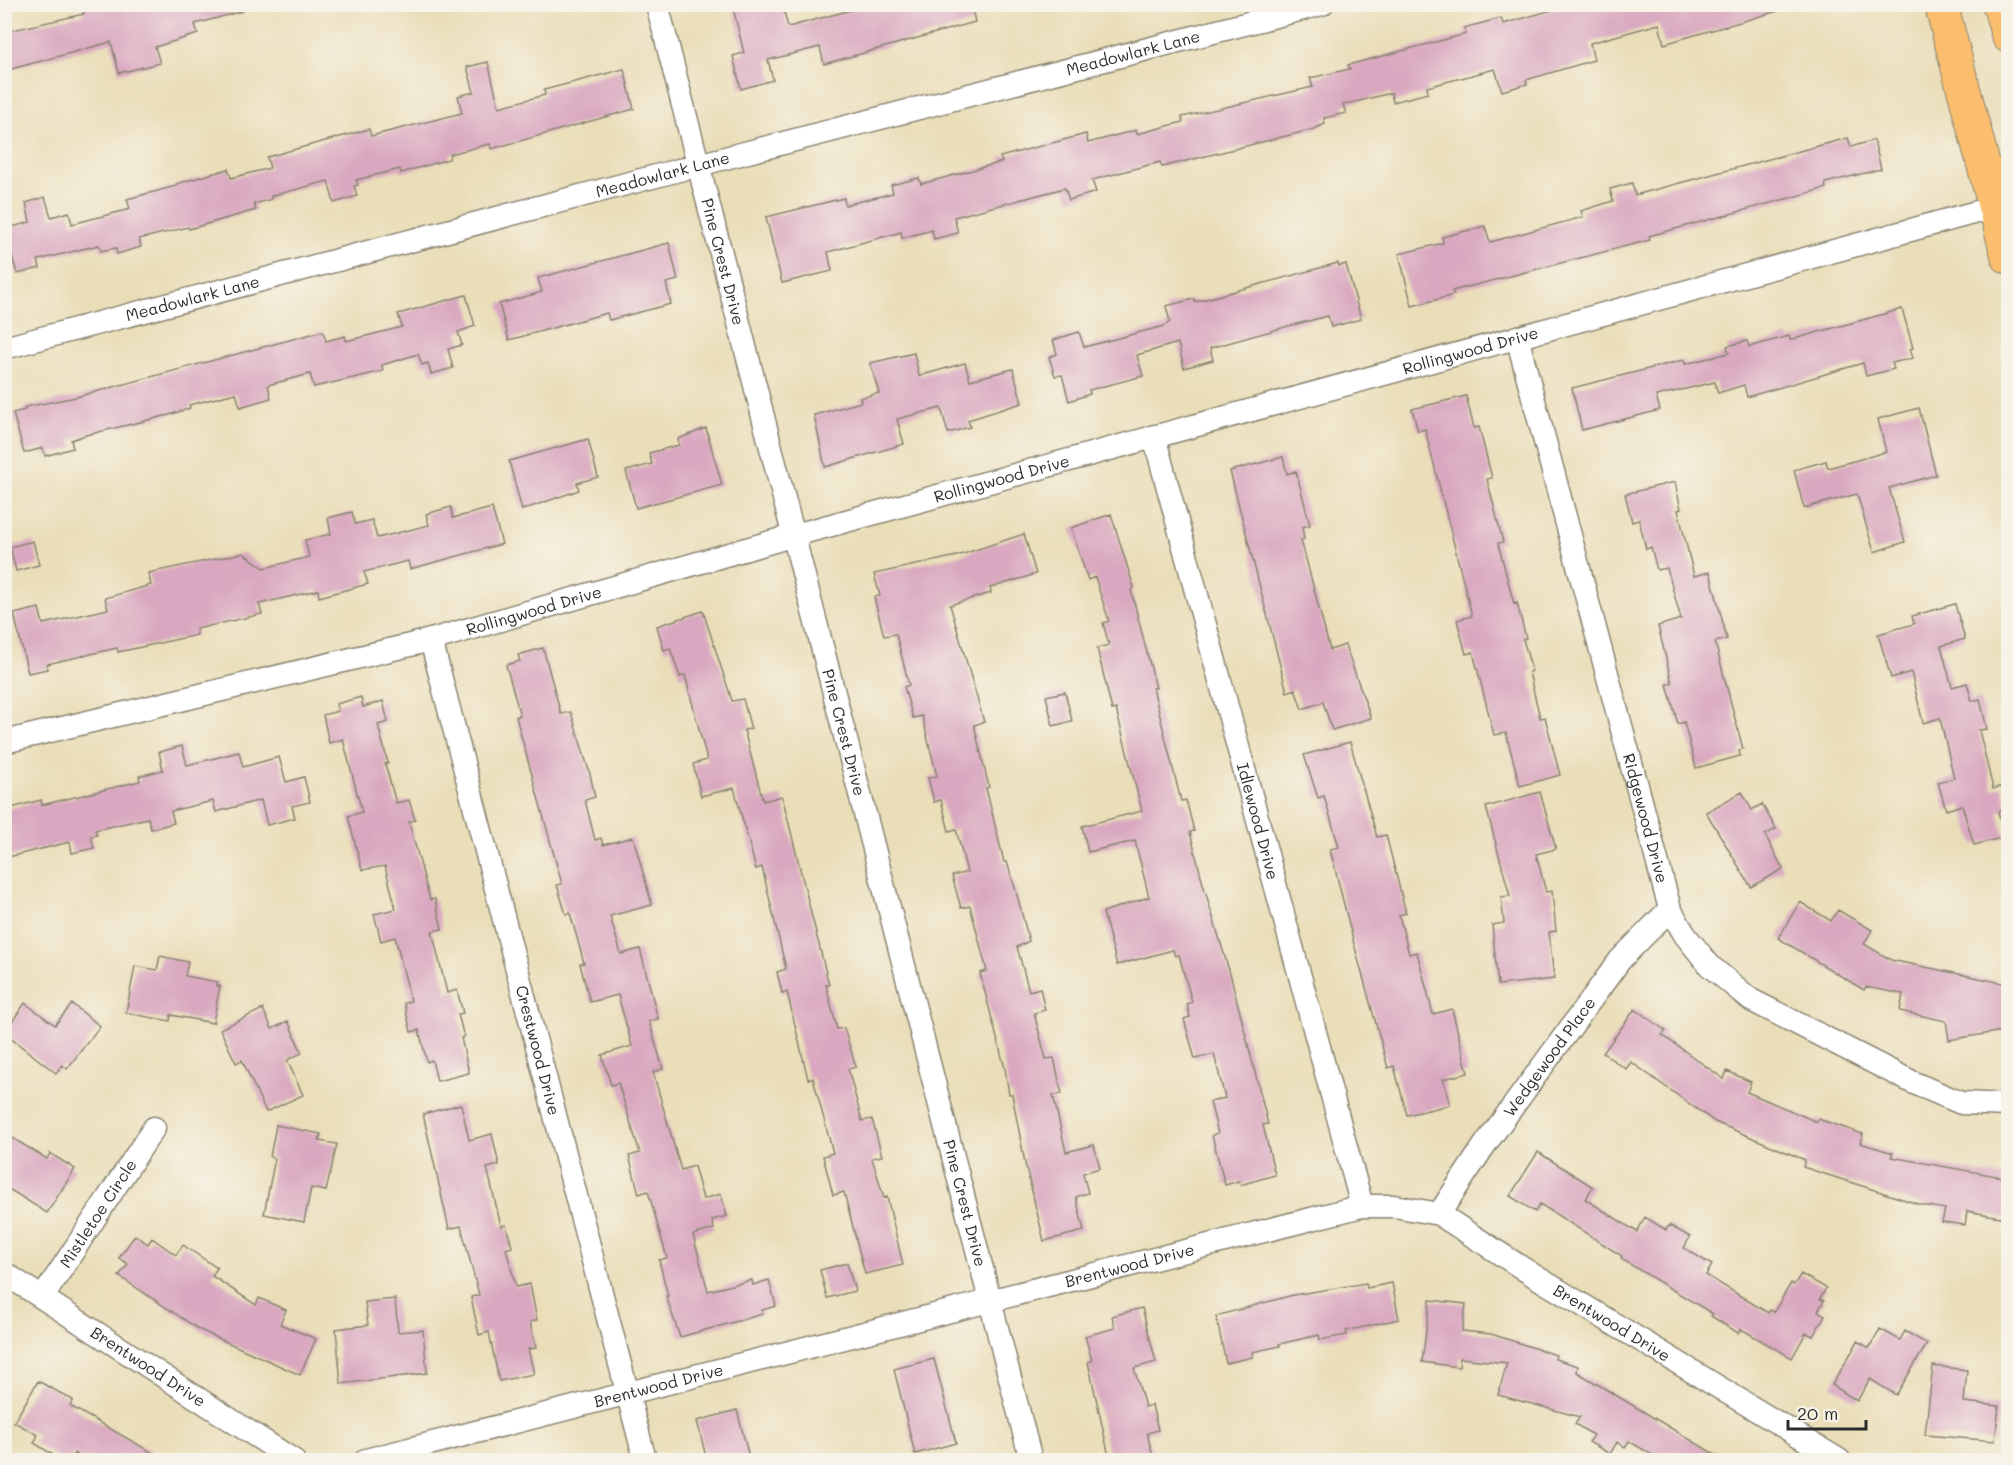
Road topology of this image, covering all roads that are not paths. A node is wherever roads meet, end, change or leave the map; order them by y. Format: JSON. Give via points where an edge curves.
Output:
{"nodes":[{"id":1,"x":657,"y":4,"type":"edge"},
{"id":2,"x":1322,"y":4,"type":"edge"},
{"id":3,"x":1941,"y":4,"type":"edge"},
{"id":4,"x":1999,"y":4,"type":"edge"},
{"id":5,"x":2008,"y":36,"type":"edge"},
{"id":6,"x":698,"y":165,"type":"junction"},
{"id":7,"x":1995,"y":207,"type":"junction"},
{"id":8,"x":2008,"y":257,"type":"edge"},
{"id":9,"x":1517,"y":337,"type":"junction"},
{"id":10,"x":4,"y":348,"type":"edge"},
{"id":11,"x":1154,"y":436,"type":"junction"},
{"id":12,"x":795,"y":536,"type":"junction"},
{"id":13,"x":431,"y":640,"type":"junction"},
{"id":14,"x":4,"y":742,"type":"edge"},
{"id":15,"x":1670,"y":909,"type":"junction"},
{"id":16,"x":2008,"y":1105,"type":"edge"},
{"id":17,"x":154,"y":1128,"type":"dead end"},
{"id":18,"x":1362,"y":1206,"type":"junction"},
{"id":19,"x":1439,"y":1214,"type":"junction"},
{"id":20,"x":4,"y":1273,"type":"edge"},
{"id":21,"x":43,"y":1298,"type":"junction"},
{"id":22,"x":990,"y":1300,"type":"junction"},
{"id":23,"x":628,"y":1395,"type":"junction"},
{"id":24,"x":293,"y":1461,"type":"edge"},
{"id":25,"x":366,"y":1461,"type":"edge"},
{"id":26,"x":645,"y":1461,"type":"edge"},
{"id":27,"x":1031,"y":1461,"type":"edge"},
{"id":28,"x":1839,"y":1461,"type":"edge"}],
"edges":[{"from":1,"to":6,"type":"street","name":"Pine Crest Drive"},
{"from":2,"to":6,"type":"street","name":"Meadowlark Lane"},
{"from":3,"to":7,"type":"highway"},
{"from":4,"to":5,"type":"highway"},
{"from":6,"to":10,"type":"street","name":"Meadowlark Lane"},
{"from":6,"to":12,"type":"street","name":"Pine Crest Drive"},
{"from":7,"to":8,"type":"highway"},
{"from":7,"to":9,"type":"street","name":"Rollingwood Drive"},
{"from":9,"to":11,"type":"street","name":"Rollingwood Drive"},
{"from":9,"to":15,"type":"street","name":"Ridgewood Drive"},
{"from":11,"to":12,"type":"street","name":"Rollingwood Drive"},
{"from":11,"to":18,"type":"street","name":"Idlewood Drive"},
{"from":12,"to":13,"type":"street","name":"Rollingwood Drive"},
{"from":12,"to":22,"type":"street","name":"Pine Crest Drive"},
{"from":13,"to":14,"type":"street","name":"Rollingwood Drive"},
{"from":13,"to":23,"type":"street","name":"Crestwood Drive"},
{"from":15,"to":16,"type":"street","name":"Ridgewood Drive","via":[[1710,966],[1751,1000],[1952,1099]]},
{"from":15,"to":19,"type":"street","name":"Wedgewood Place","via":[[1620,960]]},
{"from":17,"to":21,"type":"street","name":"Mistletoe Circle"},
{"from":18,"to":19,"type":"street","name":"Brentwood Drive","via":[[1394,1206]]},
{"from":18,"to":22,"type":"street","name":"Brentwood Drive"},
{"from":19,"to":28,"type":"street","name":"Brentwood Drive"},
{"from":20,"to":21,"type":"street","name":"Brentwood Drive"},
{"from":21,"to":24,"type":"street","name":"Brentwood Drive"},
{"from":22,"to":23,"type":"street","name":"Brentwood Drive"},
{"from":22,"to":27,"type":"street","name":"Pine Crest Drive"},
{"from":23,"to":25,"type":"street","name":"Brentwood Drive"},
{"from":23,"to":26,"type":"street","name":"Crestwood Drive"}]}
